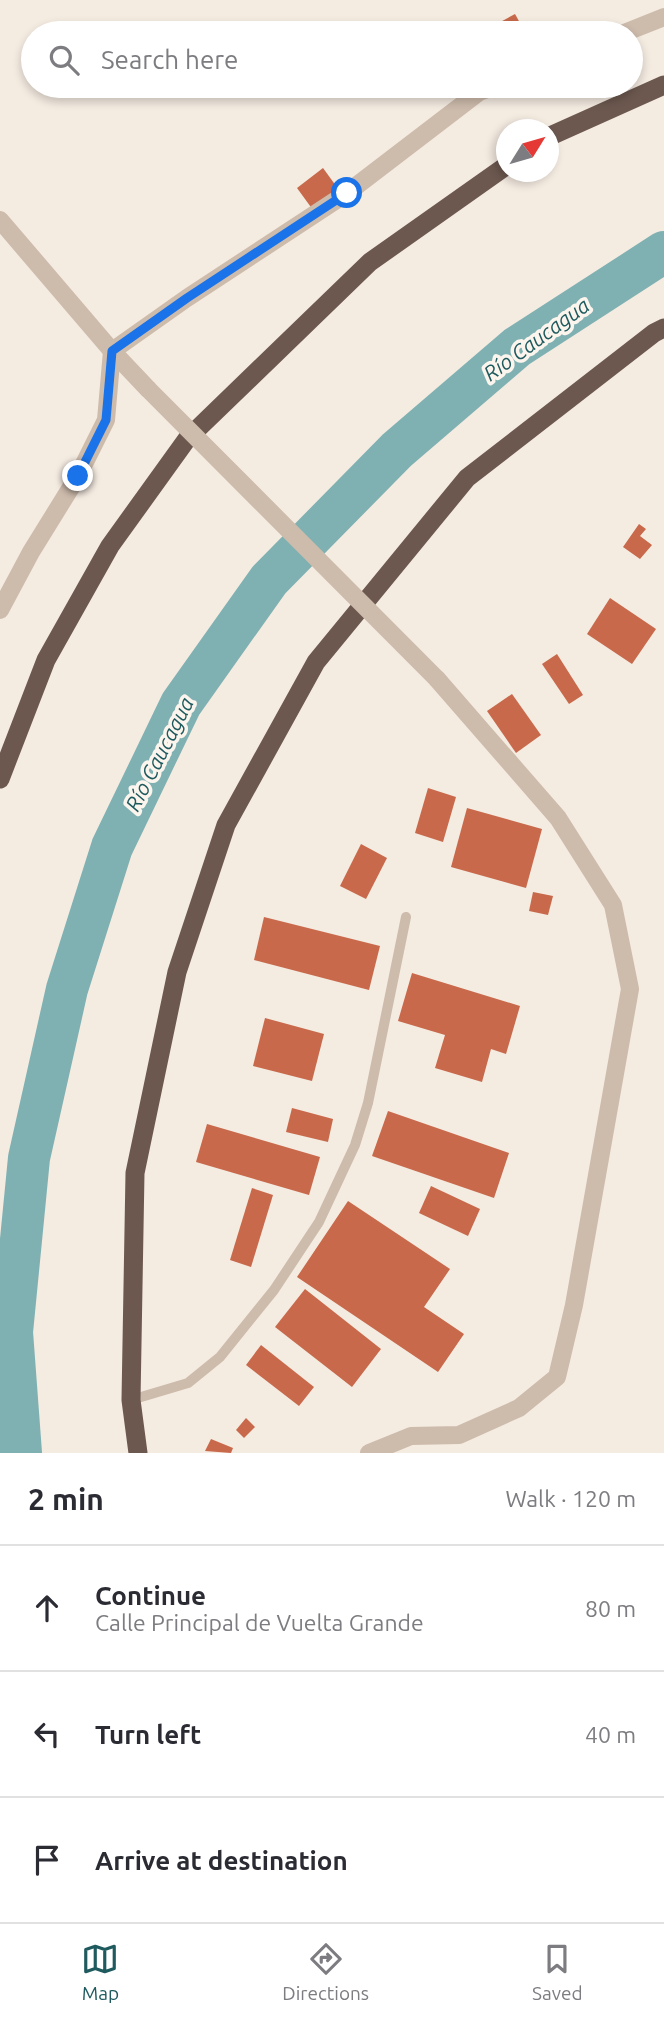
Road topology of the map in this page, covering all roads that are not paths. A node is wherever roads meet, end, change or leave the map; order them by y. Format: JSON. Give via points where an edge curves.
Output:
{"nodes":[{"id":1,"x":664,"y":17,"type":"edge"},
{"id":2,"x":643,"y":25,"type":"edge"},
{"id":3,"x":664,"y":85,"type":"edge"},
{"id":4,"x":643,"y":94,"type":"edge"},
{"id":5,"x":471,"y":98,"type":"edge"},
{"id":6,"x":635,"y":98,"type":"edge"},
{"id":7,"x":559,"y":132,"type":"edge"},
{"id":8,"x":496,"y":173,"type":"edge"},
{"id":9,"x":0,"y":220,"type":"edge"},
{"id":10,"x":664,"y":328,"type":"edge"},
{"id":11,"x":112,"y":351,"type":"junction"},
{"id":12,"x":0,"y":610,"type":"edge"},
{"id":13,"x":0,"y":779,"type":"edge"},
{"id":14,"x":405,"y":917,"type":"dead end"},
{"id":15,"x":131,"y":1400,"type":"junction"},
{"id":16,"x":138,"y":1453,"type":"edge"},
{"id":17,"x":369,"y":1453,"type":"edge"}],
"edges":[{"from":1,"to":2,"type":"street"},
{"from":3,"to":4,"type":"highway"},
{"from":5,"to":11,"type":"street","via":[[347,193]]},
{"from":6,"to":7,"type":"highway"},
{"from":8,"to":13,"type":"highway","via":[[370,262],[187,439],[110,547],[46,660]]},
{"from":9,"to":11,"type":"street"},
{"from":10,"to":15,"type":"highway","via":[[467,478],[316,662],[226,825],[177,972],[135,1173]]},
{"from":11,"to":12,"type":"street","via":[[106,420]]},
{"from":11,"to":17,"type":"street","bridge":true,"via":[[437,680],[558,818],[613,905],[630,989],[575,1305],[557,1377],[519,1409],[459,1435],[411,1436]]},
{"from":14,"to":15,"type":"lane","via":[[368,1103],[355,1145],[319,1222],[274,1290],[220,1357],[188,1383]]},
{"from":15,"to":16,"type":"highway"}]}
